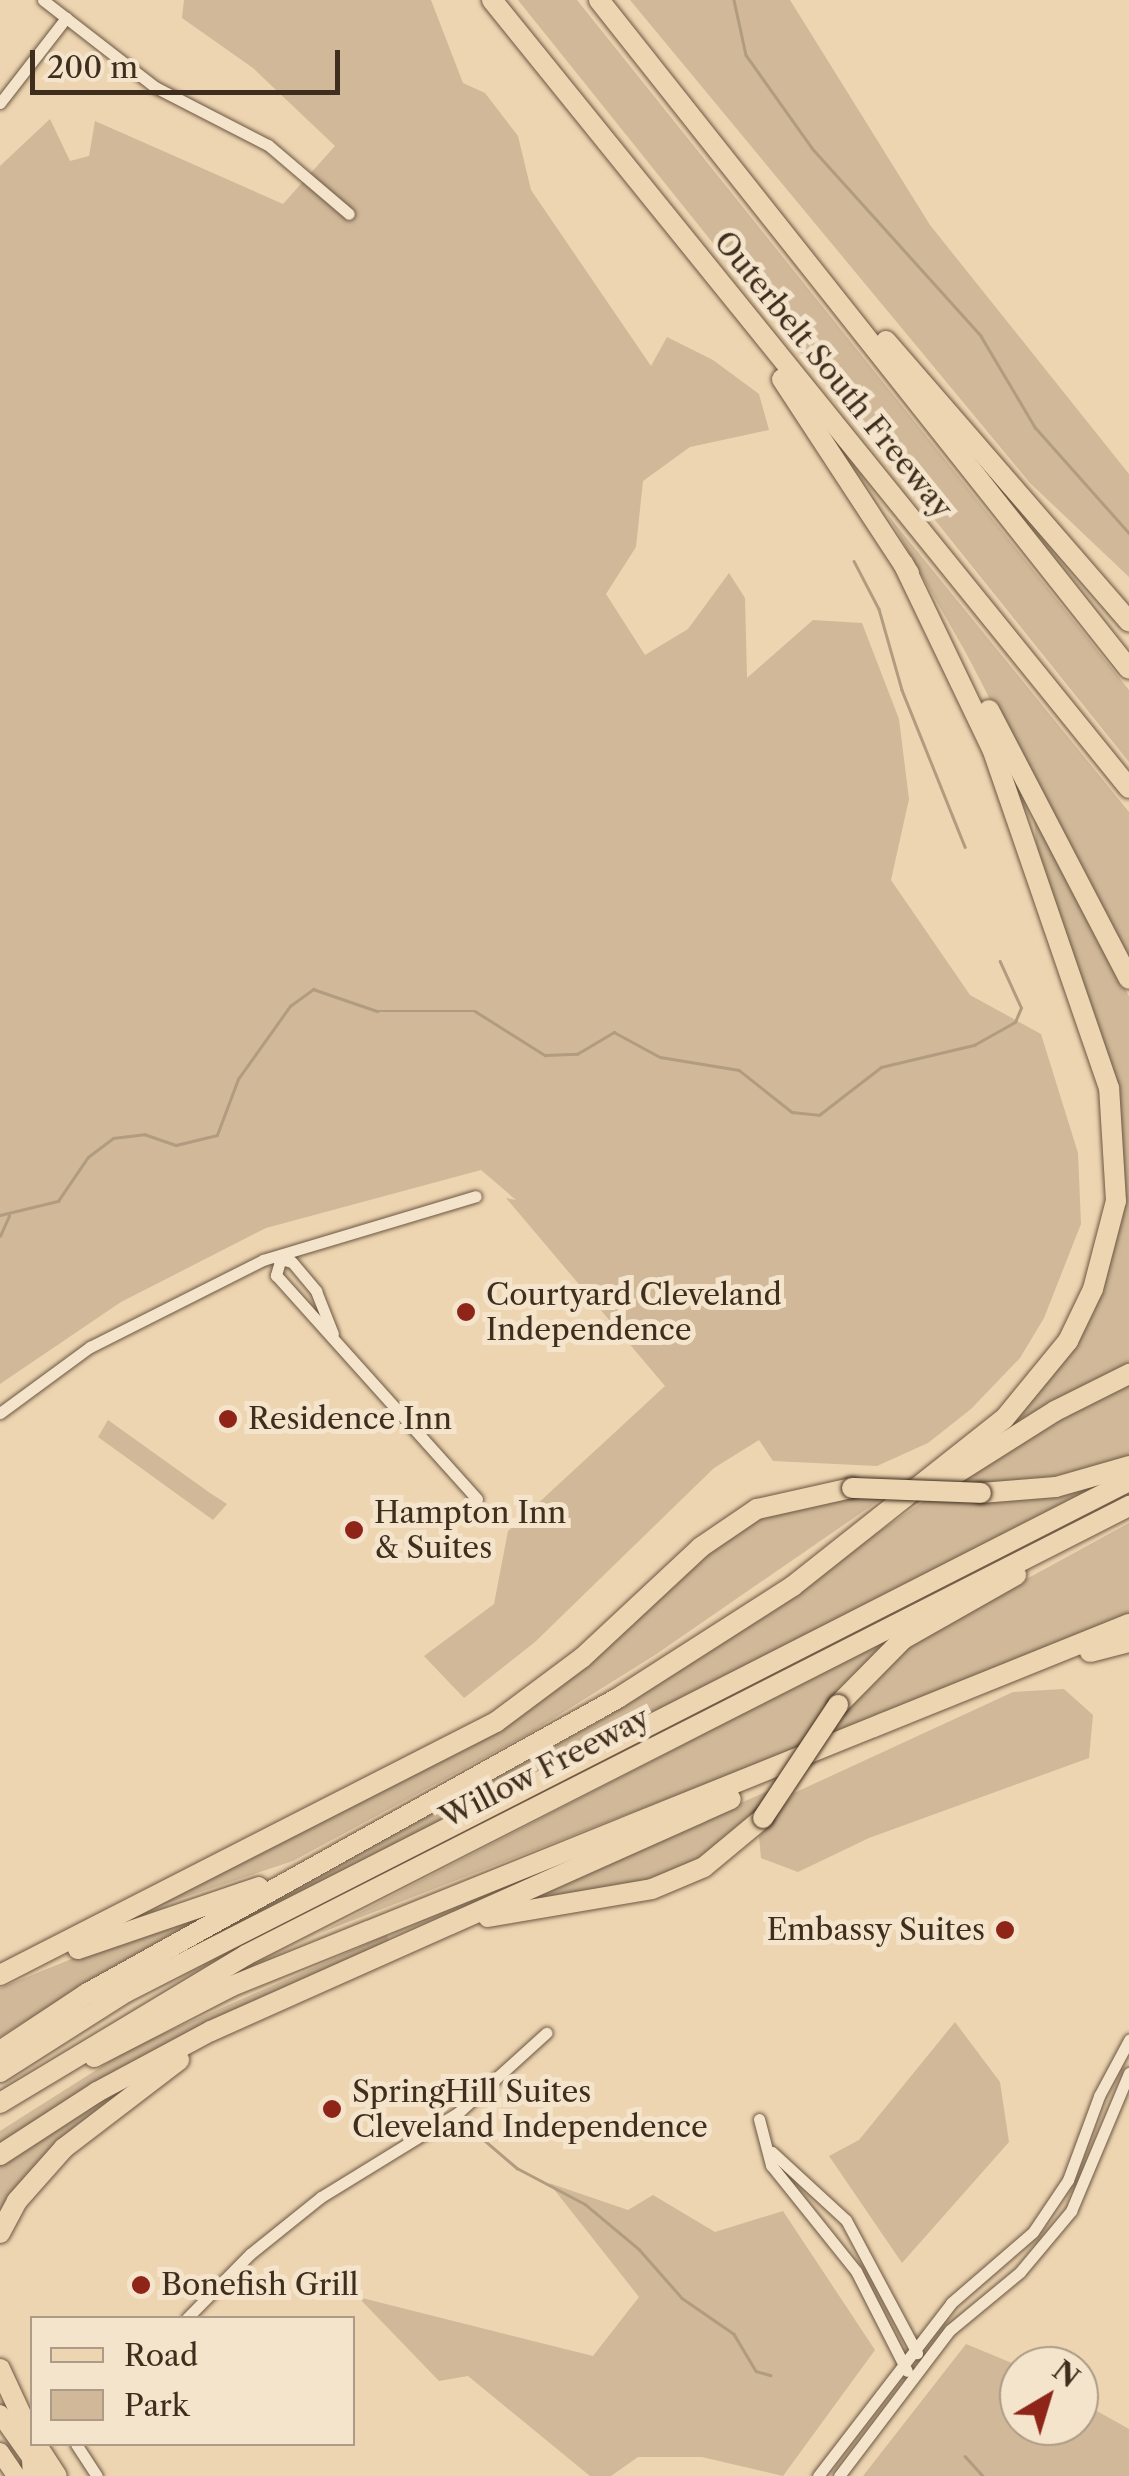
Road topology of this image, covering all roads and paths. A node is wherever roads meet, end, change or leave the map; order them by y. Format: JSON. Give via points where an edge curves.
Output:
{"nodes":[{"id":1,"x":43,"y":0,"type":"edge"},
{"id":2,"x":492,"y":0,"type":"edge"},
{"id":3,"x":599,"y":0,"type":"edge"},
{"id":4,"x":66,"y":18,"type":"junction"},
{"id":5,"x":0,"y":103,"type":"edge"},
{"id":6,"x":349,"y":214,"type":"dead end"},
{"id":7,"x":770,"y":214,"type":"junction"},
{"id":8,"x":696,"y":254,"type":"junction"},
{"id":9,"x":903,"y":563,"type":"junction"},
{"id":10,"x":1129,"y":622,"type":"edge"},
{"id":11,"x":1129,"y":669,"type":"edge"},
{"id":12,"x":1129,"y":788,"type":"edge"},
{"id":13,"x":1129,"y":979,"type":"edge"},
{"id":14,"x":476,"y":1196,"type":"dead end"},
{"id":15,"x":277,"y":1259,"type":"junction"},
{"id":16,"x":334,"y":1338,"type":"junction"},
{"id":17,"x":1129,"y":1374,"type":"edge"},
{"id":18,"x":0,"y":1413,"type":"edge"},
{"id":19,"x":1129,"y":1466,"type":"edge"},
{"id":20,"x":1129,"y":1481,"type":"edge"},
{"id":21,"x":477,"y":1499,"type":"dead end"},
{"id":22,"x":1129,"y":1506,"type":"edge"},
{"id":23,"x":1091,"y":1526,"type":"junction"},
{"id":24,"x":840,"y":1546,"type":"junction"},
{"id":25,"x":1129,"y":1624,"type":"edge"},
{"id":26,"x":1129,"y":1642,"type":"edge"},
{"id":27,"x":1030,"y":1668,"type":"junction"},
{"id":28,"x":844,"y":1743,"type":"junction"},
{"id":29,"x":361,"y":1841,"type":"junction"},
{"id":30,"x":420,"y":1939,"type":"junction"},
{"id":31,"x":0,"y":1976,"type":"edge"},
{"id":32,"x":289,"y":1998,"type":"junction"},
{"id":33,"x":546,"y":2033,"type":"dead end"},
{"id":34,"x":1129,"y":2040,"type":"edge"},
{"id":35,"x":0,"y":2050,"type":"edge"},
{"id":36,"x":0,"y":2072,"type":"edge"},
{"id":37,"x":1129,"y":2073,"type":"edge"},
{"id":38,"x":0,"y":2104,"type":"edge"},
{"id":39,"x":0,"y":2118,"type":"edge"},
{"id":40,"x":759,"y":2119,"type":"dead end"},
{"id":41,"x":772,"y":2152,"type":"junction"},
{"id":42,"x":0,"y":2155,"type":"edge"},
{"id":43,"x":827,"y":2198,"type":"junction"},
{"id":44,"x":812,"y":2212,"type":"junction"},
{"id":45,"x":0,"y":2234,"type":"edge"},
{"id":46,"x":188,"y":2316,"type":"edge"},
{"id":47,"x":916,"y":2350,"type":"junction"},
{"id":48,"x":924,"y":2365,"type":"junction"},
{"id":49,"x":903,"y":2366,"type":"junction"},
{"id":50,"x":0,"y":2369,"type":"edge"},
{"id":51,"x":913,"y":2379,"type":"junction"},
{"id":52,"x":0,"y":2414,"type":"edge"},
{"id":53,"x":30,"y":2443,"type":"edge"},
{"id":54,"x":77,"y":2446,"type":"edge"},
{"id":55,"x":0,"y":2452,"type":"edge"},
{"id":56,"x":36,"y":2458,"type":"edge"},
{"id":57,"x":16,"y":2476,"type":"edge"},
{"id":58,"x":57,"y":2476,"type":"edge"},
{"id":59,"x":97,"y":2476,"type":"edge"},
{"id":60,"x":818,"y":2476,"type":"edge"},
{"id":61,"x":839,"y":2476,"type":"edge"}],
"edges":[{"from":1,"to":4,"type":"street"},
{"from":2,"to":8,"type":"highway","name":"Outerbelt South Freeway"},
{"from":3,"to":7,"type":"highway","name":"Outerbelt South Freeway"},
{"from":4,"to":5,"type":"street"},
{"from":4,"to":6,"type":"street","via":[[155,87],[268,145]]},
{"from":7,"to":10,"type":"highway"},
{"from":7,"to":11,"type":"highway","name":"Outerbelt South Freeway"},
{"from":8,"to":9,"type":"highway"},
{"from":8,"to":12,"type":"highway","name":"Outerbelt South Freeway"},
{"from":9,"to":13,"type":"highway","via":[[975,684]]},
{"from":9,"to":24,"type":"highway","via":[[973,702],[1079,987],[1109,1088],[1116,1200],[1081,1317],[1029,1394]]},
{"from":14,"to":15,"type":"street"},
{"from":15,"to":16,"type":"street","via":[[276,1275]]},
{"from":15,"to":16,"type":"street","via":[[292,1262],[316,1291]]},
{"from":15,"to":18,"type":"street","via":[[90,1348]]},
{"from":16,"to":21,"type":"street"},
{"from":17,"to":24,"type":"highway","via":[[1013,1436]]},
{"from":19,"to":31,"type":"highway","bridge":true,"via":[[1056,1486],[981,1493],[852,1488],[757,1509],[701,1547],[582,1658],[496,1722]]},
{"from":20,"to":36,"type":"highway","name":"Willow Freeway","via":[[126,1992]]},
{"from":22,"to":23,"type":"highway","name":"Willow Freeway"},
{"from":23,"to":30,"type":"highway","bridge":true,"via":[[902,1639],[838,1705],[762,1818],[704,1867],[652,1890],[502,1913]]},
{"from":23,"to":38,"type":"highway","name":"Willow Freeway","via":[[246,1955]]},
{"from":24,"to":29,"type":"highway","via":[[792,1586],[618,1698]]},
{"from":25,"to":27,"type":"highway"},
{"from":26,"to":27,"type":"highway"},
{"from":27,"to":28,"type":"highway"},
{"from":28,"to":30,"type":"highway"},
{"from":28,"to":39,"type":"highway","via":[[232,1986],[122,2041]]},
{"from":29,"to":31,"type":"highway","via":[[256,1888]]},
{"from":29,"to":35,"type":"highway","via":[[86,1994]]},
{"from":30,"to":32,"type":"highway"},
{"from":32,"to":42,"type":"highway","via":[[141,2066]]},
{"from":32,"to":45,"type":"highway","via":[[172,2064],[97,2118],[31,2182]]},
{"from":33,"to":46,"type":"street","via":[[459,2112],[320,2197]]},
{"from":34,"to":47,"type":"street","via":[[1051,2206],[1009,2256],[951,2304]]},
{"from":37,"to":48,"type":"street","via":[[1071,2211],[1020,2272],[950,2330]]},
{"from":40,"to":41,"type":"street"},
{"from":41,"to":43,"type":"street"},
{"from":41,"to":44,"type":"street","via":[[771,2165]]},
{"from":43,"to":44,"type":"street"},
{"from":43,"to":47,"type":"street","via":[[866,2252]]},
{"from":44,"to":49,"type":"street","via":[[856,2271]]},
{"from":47,"to":48,"type":"street"},
{"from":47,"to":49,"type":"street"},
{"from":48,"to":51,"type":"street"},
{"from":49,"to":51,"type":"street"},
{"from":49,"to":60,"type":"street"},
{"from":50,"to":53,"type":"highway"},
{"from":51,"to":61,"type":"street"},
{"from":52,"to":56,"type":"main road"},
{"from":54,"to":59,"type":"street"},
{"from":55,"to":57,"type":"main road"},
{"from":56,"to":58,"type":"highway"}]}
